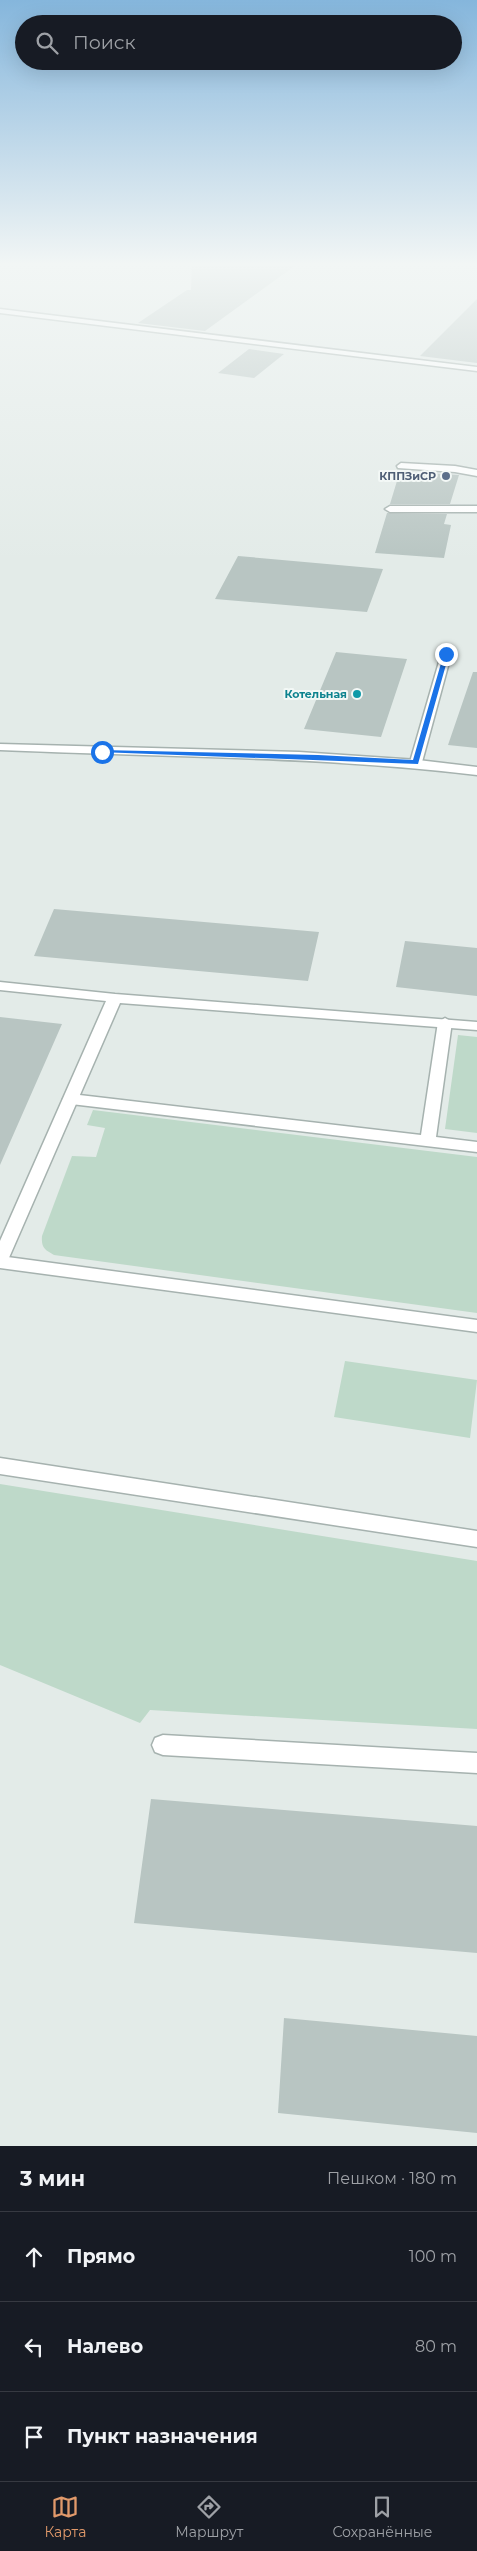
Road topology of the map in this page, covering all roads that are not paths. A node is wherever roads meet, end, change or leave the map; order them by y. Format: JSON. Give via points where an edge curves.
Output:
{"nodes":[{"id":1,"x":421,"y":362,"type":"edge"},
{"id":2,"x":477,"y":369,"type":"edge"},
{"id":3,"x":401,"y":466,"type":"dead end"},
{"id":4,"x":477,"y":473,"type":"edge"},
{"id":5,"x":390,"y":509,"type":"dead end"},
{"id":6,"x":477,"y":509,"type":"edge"},
{"id":7,"x":446,"y":654,"type":"dead end"},
{"id":8,"x":0,"y":747,"type":"edge"},
{"id":9,"x":416,"y":762,"type":"junction"},
{"id":10,"x":477,"y":771,"type":"edge"},
{"id":11,"x":0,"y":986,"type":"edge"},
{"id":12,"x":115,"y":998,"type":"junction"},
{"id":13,"x":445,"y":1022,"type":"junction"},
{"id":14,"x":477,"y":1026,"type":"edge"},
{"id":15,"x":71,"y":1098,"type":"junction"},
{"id":16,"x":428,"y":1141,"type":"junction"},
{"id":17,"x":477,"y":1147,"type":"edge"},
{"id":18,"x":0,"y":1261,"type":"edge"},
{"id":19,"x":477,"y":1326,"type":"edge"},
{"id":20,"x":0,"y":1466,"type":"edge"},
{"id":21,"x":477,"y":1539,"type":"edge"},
{"id":22,"x":163,"y":1745,"type":"dead end"},
{"id":23,"x":477,"y":1763,"type":"edge"}],
"edges":[{"from":1,"to":2,"type":"street"},
{"from":3,"to":4,"type":"street"},
{"from":5,"to":6,"type":"street"},
{"from":7,"to":9,"type":"street"},
{"from":8,"to":9,"type":"street"},
{"from":9,"to":10,"type":"street"},
{"from":11,"to":12,"type":"street"},
{"from":12,"to":13,"type":"street"},
{"from":12,"to":15,"type":"street"},
{"from":13,"to":14,"type":"street"},
{"from":13,"to":16,"type":"street"},
{"from":15,"to":16,"type":"street"},
{"from":15,"to":18,"type":"street"},
{"from":16,"to":17,"type":"street"},
{"from":18,"to":19,"type":"street"},
{"from":20,"to":21,"type":"street"},
{"from":22,"to":23,"type":"street"}]}
